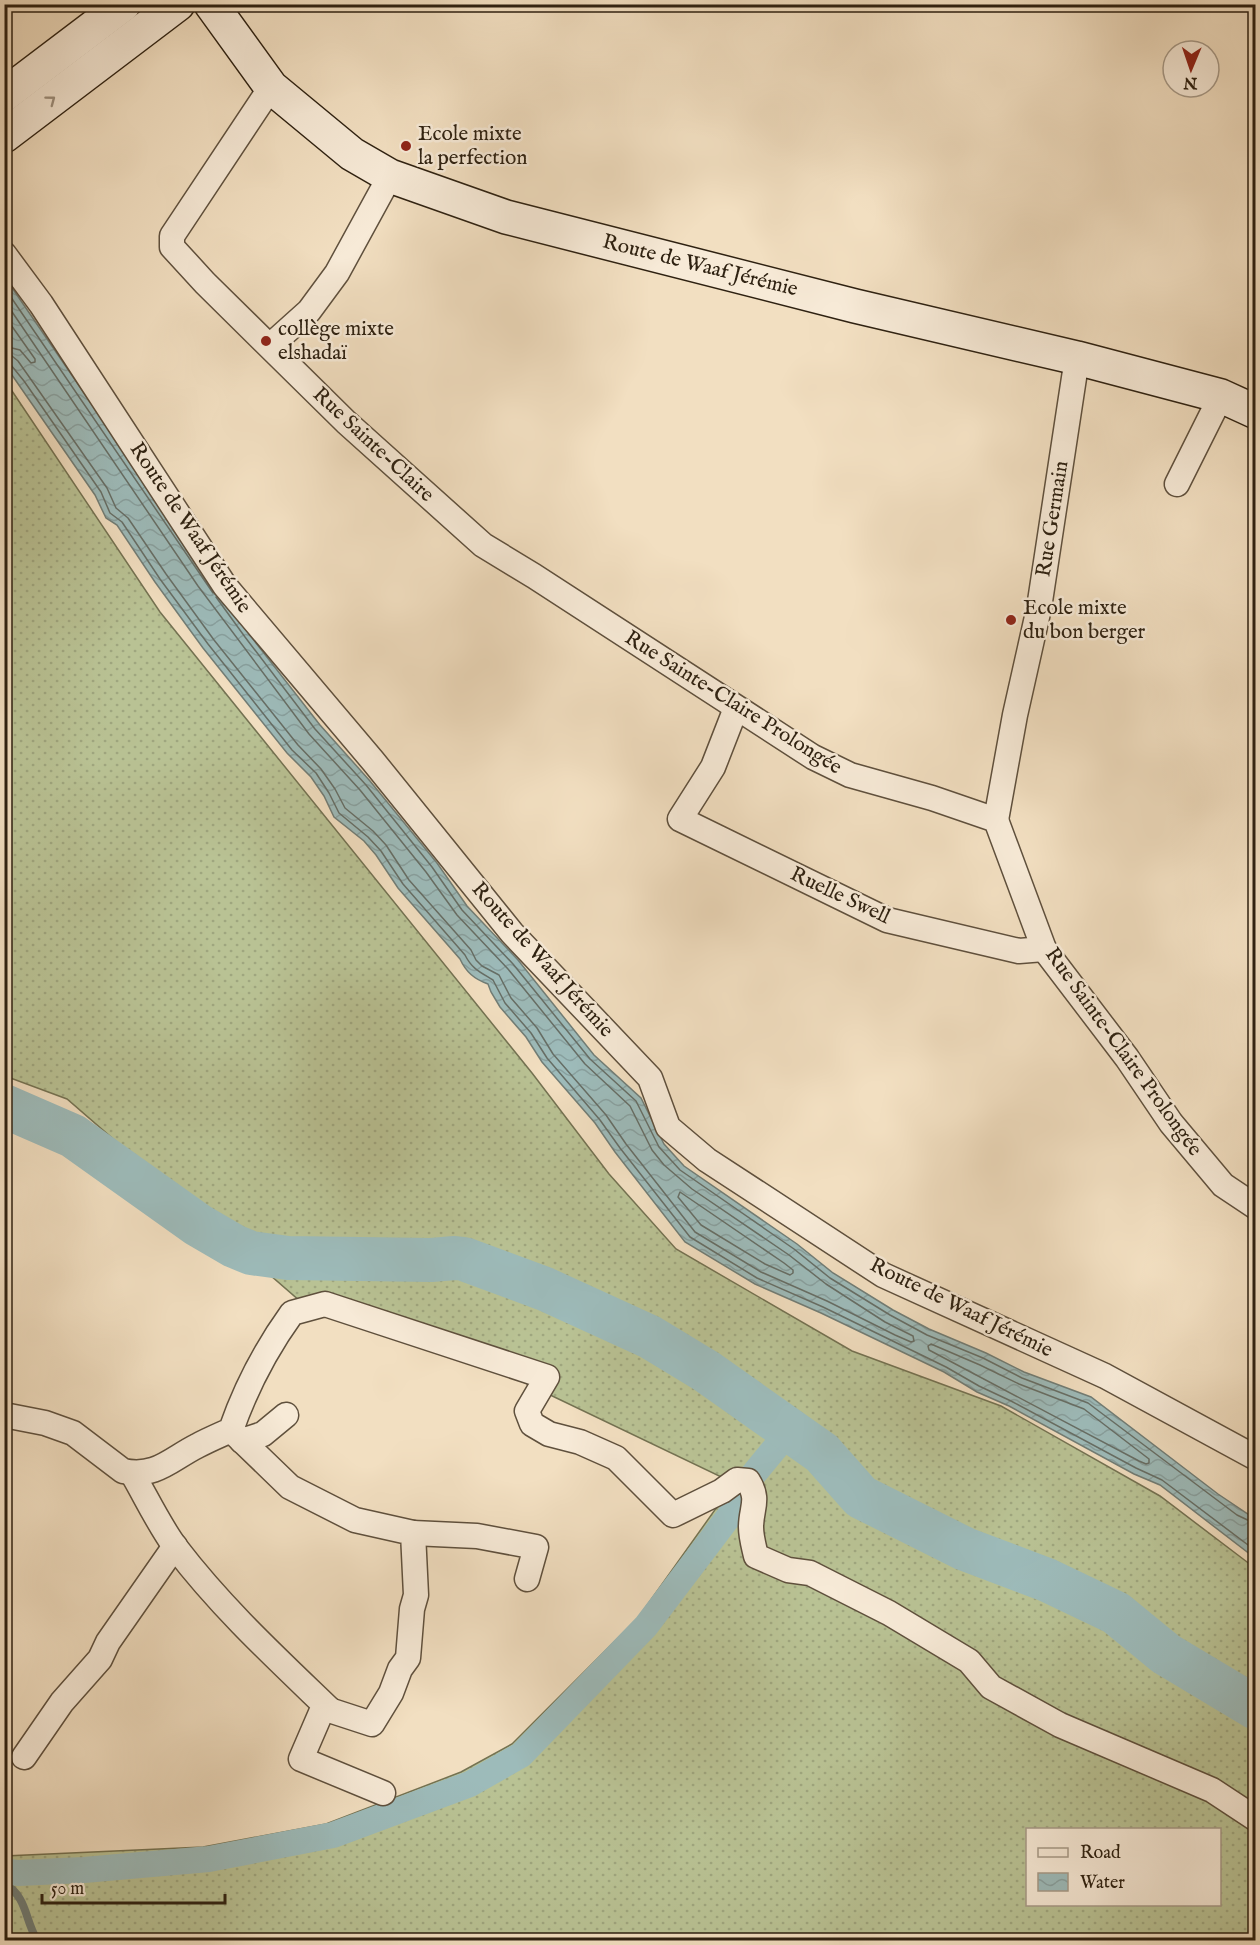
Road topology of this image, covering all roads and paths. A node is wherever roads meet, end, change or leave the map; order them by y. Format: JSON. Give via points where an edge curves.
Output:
{"nodes":[{"id":1,"x":124,"y":4,"type":"edge"},
{"id":2,"x":178,"y":4,"type":"edge"},
{"id":3,"x":211,"y":4,"type":"edge"},
{"id":4,"x":271,"y":87,"type":"junction"},
{"id":5,"x":4,"y":95,"type":"edge"},
{"id":6,"x":4,"y":135,"type":"edge"},
{"id":7,"x":390,"y":176,"type":"junction"},
{"id":8,"x":4,"y":254,"type":"edge"},
{"id":9,"x":270,"y":346,"type":"junction"},
{"id":10,"x":1077,"y":358,"type":"junction"},
{"id":11,"x":1221,"y":396,"type":"junction"},
{"id":12,"x":1256,"y":412,"type":"edge"},
{"id":13,"x":1177,"y":484,"type":"dead end"},
{"id":14,"x":483,"y":545,"type":"joint"},
{"id":15,"x":736,"y":708,"type":"junction"},
{"id":16,"x":996,"y":820,"type":"junction"},
{"id":17,"x":1044,"y":949,"type":"junction"},
{"id":18,"x":1256,"y":1207,"type":"edge"},
{"id":19,"x":4,"y":1415,"type":"edge"},
{"id":20,"x":286,"y":1415,"type":"dead end"},
{"id":21,"x":236,"y":1435,"type":"junction"},
{"id":22,"x":1256,"y":1458,"type":"edge"},
{"id":23,"x":132,"y":1473,"type":"junction"},
{"id":24,"x":413,"y":1533,"type":"junction"},
{"id":25,"x":175,"y":1546,"type":"junction"},
{"id":26,"x":527,"y":1579,"type":"dead end"},
{"id":27,"x":323,"y":1708,"type":"junction"},
{"id":28,"x":24,"y":1757,"type":"dead end"},
{"id":29,"x":383,"y":1793,"type":"dead end"},
{"id":30,"x":1256,"y":1819,"type":"edge"}],
"edges":[{"from":1,"to":5,"type":"street"},
{"from":6,"to":2,"type":"street","one_way":true},
{"from":3,"to":4,"type":"street","name":"Route de Waaf Jérémie"},
{"from":4,"to":7,"type":"street","name":"Route de Waaf Jérémie","via":[[352,154]]},
{"from":4,"to":9,"type":"street","name":"Rue Sainte-Claire","via":[[172,236],[172,247]]},
{"from":7,"to":9,"type":"street","via":[[337,273],[309,311]]},
{"from":7,"to":10,"type":"street","name":"Route de Waaf Jérémie","via":[[506,217]]},
{"from":8,"to":22,"type":"street","name":"Route de Waaf Jérémie","via":[[41,304],[225,586],[512,933],[650,1078],[668,1127],[707,1160],[883,1275],[1105,1376]]},
{"from":9,"to":14,"type":"street","name":"Rue Sainte-Claire","via":[[346,422]]},
{"from":10,"to":11,"type":"street","name":"Route de Waaf Jérémie"},
{"from":10,"to":16,"type":"street","name":"Rue Germain","via":[[1039,608]]},
{"from":11,"to":12,"type":"street","name":"Route de Waaf Jérémie"},
{"from":11,"to":13,"type":"street"},
{"from":14,"to":15,"type":"street","name":"Rue Sainte-Claire Prolongée"},
{"from":15,"to":16,"type":"street","name":"Rue Sainte-Claire Prolongée","via":[[813,757],[850,775]]},
{"from":15,"to":17,"type":"street","name":"Ruelle Swell","via":[[713,768],[680,819],[887,920],[1019,951]]},
{"from":16,"to":17,"type":"street","name":"Rue Sainte-Claire Prolongée"},
{"from":17,"to":18,"type":"street","name":"Rue Sainte-Claire Prolongée","via":[[1183,1139],[1223,1185]]},
{"from":19,"to":23,"type":"street","via":[[73,1433],[123,1471]]},
{"from":20,"to":21,"type":"street","via":[[264,1434]]},
{"from":21,"to":23,"type":"street","via":[[195,1447],[161,1468]]},
{"from":21,"to":24,"type":"street","via":[[290,1487],[310,1499],[355,1520]]},
{"from":21,"to":30,"type":"street","via":[[243,1395],[274,1338],[292,1313],[325,1304],[547,1377],[527,1411],[532,1424],[616,1458],[673,1515],[737,1480],[748,1481],[754,1491],[751,1526],[756,1556],[788,1570],[810,1574],[889,1613],[969,1661],[991,1687],[1060,1725],[1212,1790]]},
{"from":23,"to":25,"type":"street"},
{"from":24,"to":26,"type":"street","via":[[477,1536],[536,1546]]},
{"from":24,"to":27,"type":"street","via":[[416,1595],[408,1658],[391,1693],[372,1724]]},
{"from":25,"to":27,"type":"street","via":[[250,1633],[328,1708]]},
{"from":25,"to":28,"type":"street","via":[[100,1659],[62,1702]]},
{"from":27,"to":29,"type":"street","via":[[302,1759]]}]}
